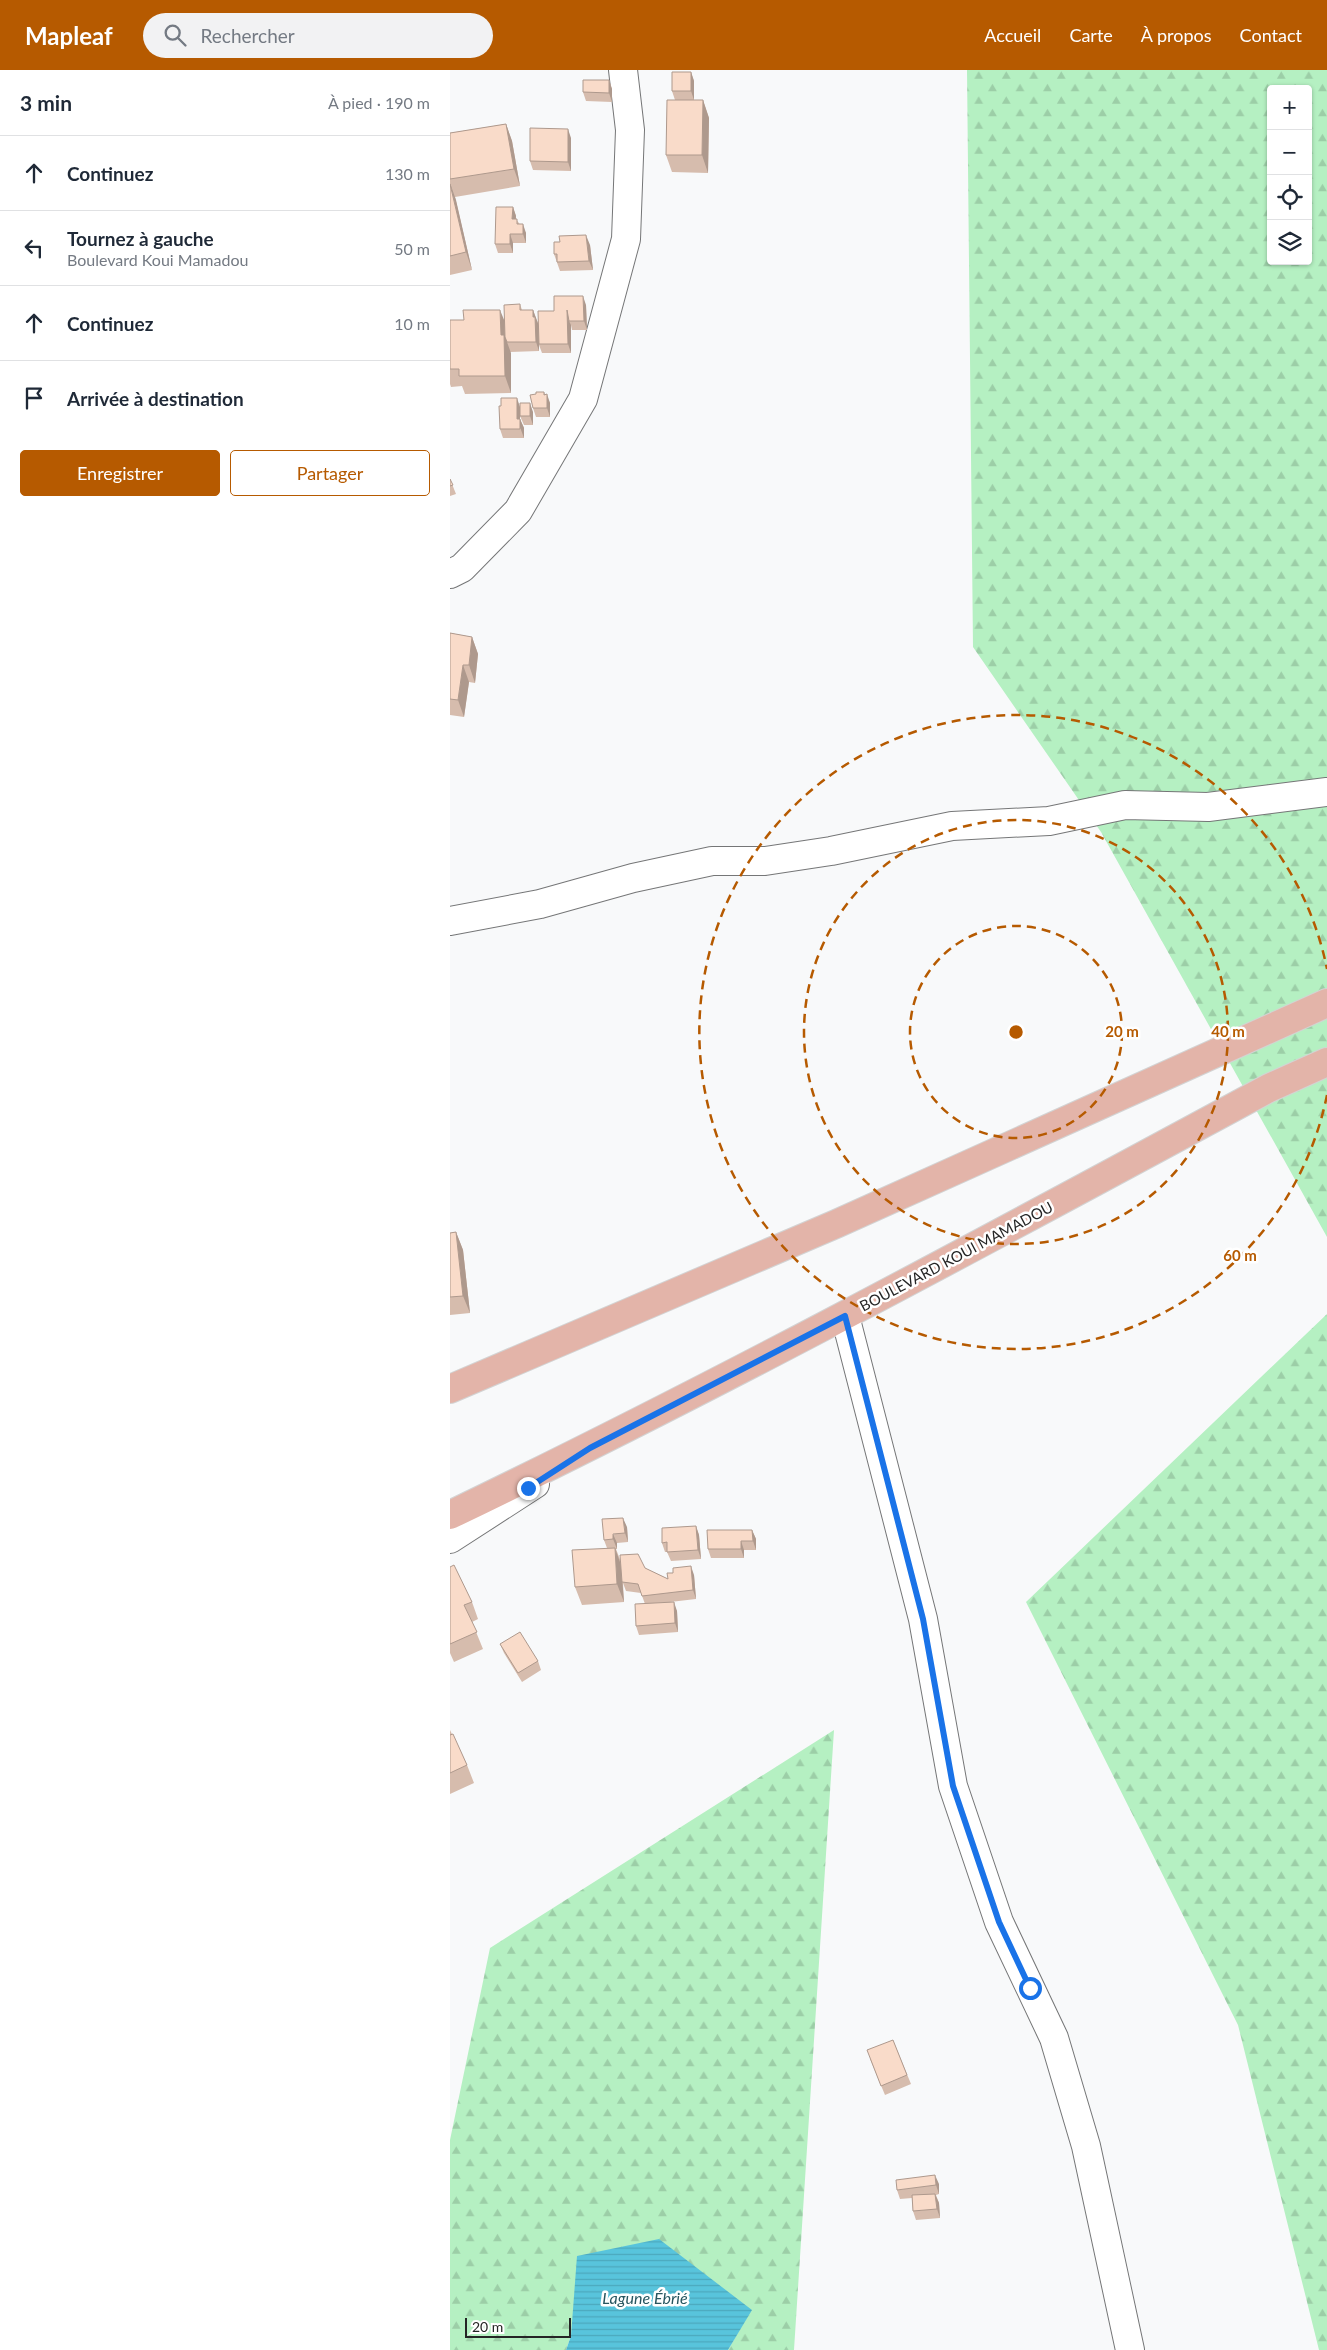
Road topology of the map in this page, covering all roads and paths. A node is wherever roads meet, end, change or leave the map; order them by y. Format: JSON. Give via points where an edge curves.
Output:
{"nodes":[{"id":1,"x":623,"y":70,"type":"edge"},
{"id":2,"x":450,"y":574,"type":"edge"},
{"id":3,"x":1327,"y":792,"type":"edge"},
{"id":4,"x":450,"y":921,"type":"edge"},
{"id":5,"x":1327,"y":1003,"type":"edge"},
{"id":6,"x":1327,"y":1062,"type":"edge"},
{"id":7,"x":845,"y":1316,"type":"junction"},
{"id":8,"x":450,"y":1390,"type":"edge"},
{"id":9,"x":590,"y":1448,"type":"junction"},
{"id":10,"x":450,"y":1515,"type":"edge"},
{"id":11,"x":450,"y":1539,"type":"edge"},
{"id":12,"x":1130,"y":2350,"type":"edge"}],
"edges":[{"from":1,"to":2,"type":"street","via":[[630,130],[626,239],[583,399],[518,511],[462,568]]},
{"from":3,"to":4,"type":"street","via":[[1208,807],[1125,805],[1049,821],[952,826],[831,851],[774,859],[712,860],[540,904]]},
{"from":5,"to":8,"type":"main road","via":[[845,1220]]},
{"from":6,"to":7,"type":"main road","name":"BOULEVARD KOUI MAMADOU","via":[[1269,1088]]},
{"from":7,"to":9,"type":"main road","name":"BOULEVARD KOUI MAMADOU"},
{"from":7,"to":12,"type":"street","via":[[923,1619],[953,1786],[999,1922],[1054,2038],[1086,2146]]},
{"from":9,"to":10,"type":"main road","name":"BOULEVARD KOUI MAMADOU"},
{"from":9,"to":11,"type":"street"}]}
